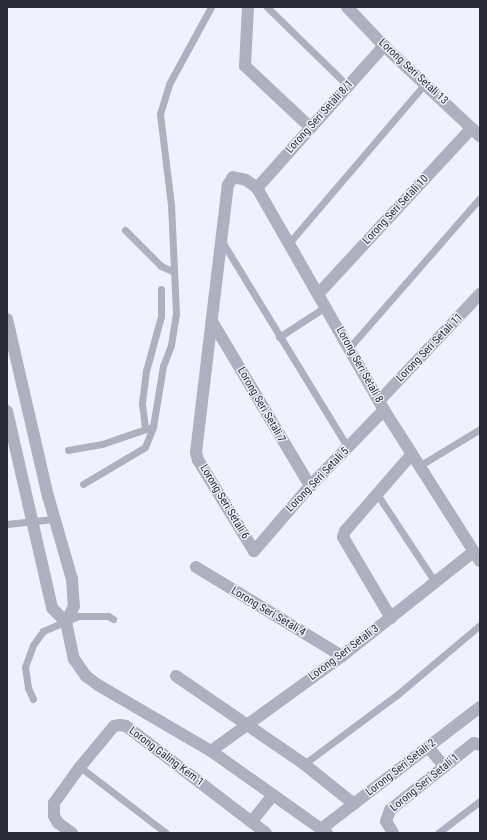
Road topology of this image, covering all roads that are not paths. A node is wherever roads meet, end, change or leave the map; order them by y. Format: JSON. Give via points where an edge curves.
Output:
{"nodes":[{"id":1,"x":211,"y":7,"type":"edge"},
{"id":2,"x":248,"y":7,"type":"edge"},
{"id":3,"x":267,"y":7,"type":"edge"},
{"id":4,"x":347,"y":7,"type":"edge"},
{"id":5,"x":384,"y":46,"type":"junction"},
{"id":6,"x":425,"y":84,"type":"junction"},
{"id":7,"x":348,"y":86,"type":"junction"},
{"id":8,"x":310,"y":127,"type":"junction"},
{"id":9,"x":476,"y":132,"type":"edge"},
{"id":10,"x":257,"y":188,"type":"junction"},
{"id":11,"x":480,"y":198,"type":"edge"},
{"id":12,"x":125,"y":230,"type":"dead end"},
{"id":13,"x":222,"y":241,"type":"junction"},
{"id":14,"x":289,"y":243,"type":"junction"},
{"id":15,"x":172,"y":271,"type":"junction"},
{"id":16,"x":161,"y":289,"type":"dead end"},
{"id":17,"x":319,"y":293,"type":"junction"},
{"id":18,"x":478,"y":301,"type":"edge"},
{"id":19,"x":327,"y":306,"type":"junction"},
{"id":20,"x":7,"y":319,"type":"edge"},
{"id":21,"x":213,"y":323,"type":"junction"},
{"id":22,"x":279,"y":337,"type":"junction"},
{"id":23,"x":349,"y":348,"type":"junction"},
{"id":24,"x":11,"y":351,"type":"edge"},
{"id":25,"x":381,"y":405,"type":"junction"},
{"id":26,"x":7,"y":411,"type":"edge"},
{"id":27,"x":153,"y":427,"type":"junction"},
{"id":28,"x":144,"y":428,"type":"junction"},
{"id":29,"x":480,"y":429,"type":"edge"},
{"id":30,"x":348,"y":448,"type":"junction"},
{"id":31,"x":68,"y":450,"type":"dead end"},
{"id":32,"x":412,"y":454,"type":"junction"},
{"id":33,"x":419,"y":466,"type":"junction"},
{"id":34,"x":83,"y":484,"type":"dead end"},
{"id":35,"x":310,"y":486,"type":"junction"},
{"id":36,"x":377,"y":494,"type":"junction"},
{"id":37,"x":54,"y":519,"type":"junction"},
{"id":38,"x":31,"y":522,"type":"junction"},
{"id":39,"x":7,"y":524,"type":"edge"},
{"id":40,"x":254,"y":551,"type":"joint"},
{"id":41,"x":477,"y":557,"type":"edge"},
{"id":42,"x":196,"y":567,"type":"dead end"},
{"id":43,"x":435,"y":582,"type":"junction"},
{"id":44,"x":390,"y":618,"type":"junction"},
{"id":45,"x":113,"y":619,"type":"dead end"},
{"id":46,"x":66,"y":622,"type":"junction"},
{"id":47,"x":480,"y":626,"type":"edge"},
{"id":48,"x":342,"y":656,"type":"junction"},
{"id":49,"x":176,"y":676,"type":"dead end"},
{"id":50,"x":32,"y":700,"type":"dead end"},
{"id":51,"x":478,"y":714,"type":"edge"},
{"id":52,"x":248,"y":724,"type":"junction"},
{"id":53,"x":480,"y":745,"type":"edge"},
{"id":54,"x":428,"y":747,"type":"junction"},
{"id":55,"x":211,"y":751,"type":"junction"},
{"id":56,"x":304,"y":764,"type":"junction"},
{"id":57,"x":80,"y":767,"type":"junction"},
{"id":58,"x":445,"y":767,"type":"junction"},
{"id":59,"x":272,"y":796,"type":"junction"},
{"id":60,"x":480,"y":801,"type":"edge"},
{"id":61,"x":354,"y":804,"type":"junction"},
{"id":62,"x":252,"y":821,"type":"junction"},
{"id":63,"x":324,"y":831,"type":"edge"},
{"id":64,"x":72,"y":833,"type":"edge"},
{"id":65,"x":166,"y":833,"type":"edge"},
{"id":66,"x":266,"y":833,"type":"edge"},
{"id":67,"x":393,"y":833,"type":"edge"},
{"id":68,"x":438,"y":833,"type":"edge"}],
"edges":[{"from":1,"to":15,"type":"lane","via":[[169,84],[160,114],[171,205]]},
{"from":2,"to":8,"type":"street","via":[[245,66]]},
{"from":3,"to":7,"type":"lane"},
{"from":4,"to":5,"type":"street","name":"Lorong Seri Setali 13"},
{"from":5,"to":6,"type":"street","name":"Lorong Seri Setali 13"},
{"from":5,"to":7,"type":"street","name":"Lorong Seri Setali 8/1"},
{"from":6,"to":9,"type":"street","name":"Lorong Seri Setali 13"},
{"from":6,"to":14,"type":"lane"},
{"from":7,"to":8,"type":"street","name":"Lorong Seri Setali 8/1"},
{"from":8,"to":10,"type":"street","name":"Lorong Seri Setali 8/1"},
{"from":9,"to":17,"type":"street","name":"Lorong Seri Setali 10"},
{"from":10,"to":13,"type":"street","via":[[246,180],[233,177],[228,185]]},
{"from":10,"to":14,"type":"street","name":"Lorong Seri Setali 8"},
{"from":11,"to":23,"type":"lane"},
{"from":12,"to":15,"type":"lane","via":[[161,266]]},
{"from":13,"to":21,"type":"street"},
{"from":13,"to":22,"type":"lane"},
{"from":14,"to":17,"type":"street","name":"Lorong Seri Setali 8"},
{"from":15,"to":27,"type":"lane","via":[[176,291],[176,314],[171,345],[163,366]]},
{"from":16,"to":28,"type":"lane","via":[[161,316],[146,371],[142,403]]},
{"from":17,"to":19,"type":"street","name":"Lorong Seri Setali 8"},
{"from":18,"to":25,"type":"street","name":"Lorong Seri Setali 11"},
{"from":19,"to":22,"type":"lane"},
{"from":19,"to":23,"type":"street","name":"Lorong Seri Setali 8"},
{"from":20,"to":24,"type":"street"},
{"from":21,"to":35,"type":"street","name":"Lorong Seri Setali 7"},
{"from":21,"to":40,"type":"street","name":"Lorong Seri Setali 6","via":[[196,452],[198,460]]},
{"from":22,"to":30,"type":"lane"},
{"from":23,"to":25,"type":"street","name":"Lorong Seri Setali 8"},
{"from":24,"to":37,"type":"street"},
{"from":25,"to":30,"type":"street","name":"Lorong Seri Setali 5"},
{"from":25,"to":32,"type":"street","name":"Lorong Seri Setali 8"},
{"from":26,"to":38,"type":"street"},
{"from":27,"to":28,"type":"lane"},
{"from":27,"to":34,"type":"lane","via":[[145,448]]},
{"from":28,"to":31,"type":"lane","via":[[102,444]]},
{"from":29,"to":33,"type":"lane"},
{"from":30,"to":35,"type":"street","name":"Lorong Seri Setali 5"},
{"from":32,"to":33,"type":"street","name":"Lorong Seri Setali 8"},
{"from":32,"to":36,"type":"street"},
{"from":33,"to":41,"type":"street","name":"Lorong Seri Setali 8"},
{"from":35,"to":40,"type":"street","name":"Lorong Seri Setali 5"},
{"from":36,"to":43,"type":"lane"},
{"from":36,"to":44,"type":"street","via":[[345,531],[343,537]]},
{"from":37,"to":38,"type":"lane"},
{"from":37,"to":46,"type":"street","via":[[72,579],[74,606]]},
{"from":38,"to":39,"type":"lane"},
{"from":38,"to":46,"type":"street","via":[[52,608]]},
{"from":41,"to":43,"type":"street","name":"Lorong Seri Setali 3"},
{"from":42,"to":48,"type":"street","name":"Lorong Seri Setali 4"},
{"from":43,"to":44,"type":"street","name":"Lorong Seri Setali 3"},
{"from":44,"to":48,"type":"street","name":"Lorong Seri Setali 3"},
{"from":45,"to":46,"type":"lane","via":[[108,616],[79,616]]},
{"from":46,"to":50,"type":"lane","via":[[44,631],[32,645],[26,667]]},
{"from":46,"to":55,"type":"street","via":[[72,654],[86,676]]},
{"from":47,"to":56,"type":"lane","via":[[398,694]]},
{"from":48,"to":52,"type":"street","name":"Lorong Seri Setali 3"},
{"from":49,"to":52,"type":"street"},
{"from":51,"to":54,"type":"street","name":"Lorong Seri Setali 2"},
{"from":52,"to":55,"type":"street","name":"Lorong Seri Setali 3"},
{"from":52,"to":56,"type":"street"},
{"from":53,"to":58,"type":"street","name":"Lorong Seri Setali 1","via":[[474,744]]},
{"from":54,"to":58,"type":"street"},
{"from":54,"to":61,"type":"street","name":"Lorong Seri Setali 2"},
{"from":55,"to":59,"type":"street"},
{"from":56,"to":61,"type":"street"},
{"from":57,"to":62,"type":"street","name":"Lorong Galing Kem 1","via":[[114,726],[126,726]]},
{"from":57,"to":64,"type":"street","name":"Lorong Galing Kem 1","via":[[53,808],[58,823]]},
{"from":57,"to":65,"type":"lane"},
{"from":58,"to":67,"type":"street","name":"Lorong Seri Setali 1","via":[[390,810],[386,821]]},
{"from":59,"to":62,"type":"street"},
{"from":59,"to":63,"type":"street"},
{"from":60,"to":68,"type":"lane"},
{"from":61,"to":63,"type":"street","name":"Lorong Seri Setali 2"},
{"from":62,"to":66,"type":"street","name":"Lorong Galing Kem 1"}]}
